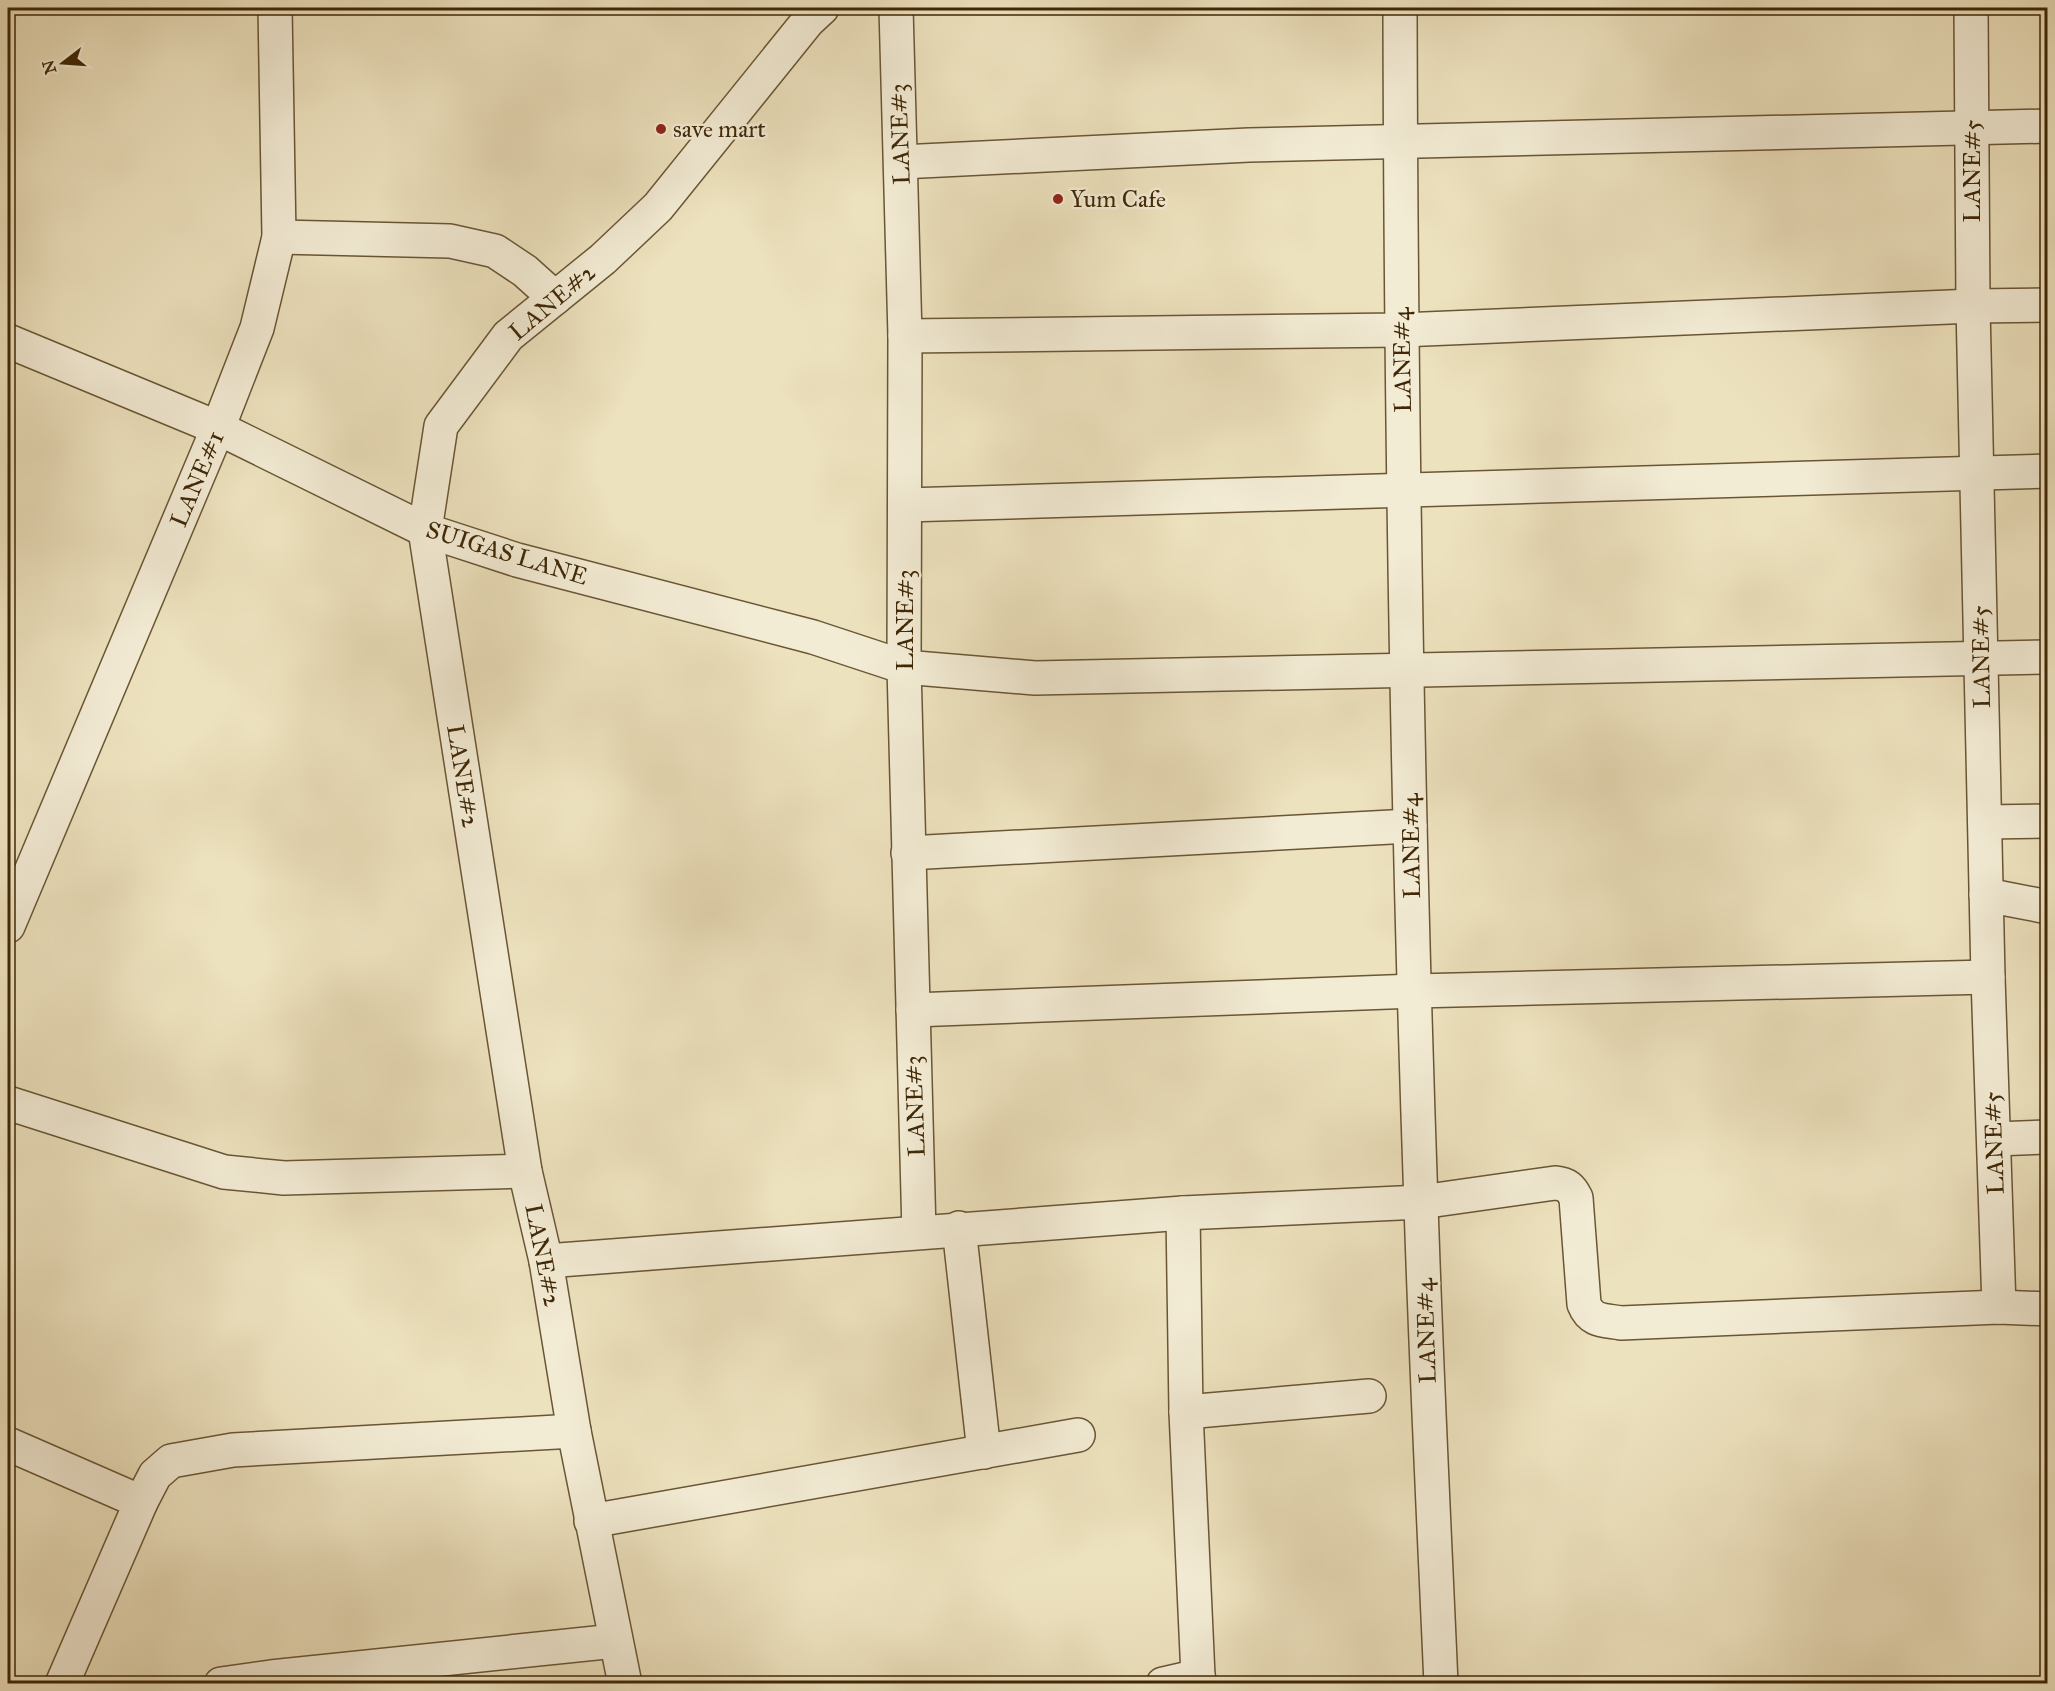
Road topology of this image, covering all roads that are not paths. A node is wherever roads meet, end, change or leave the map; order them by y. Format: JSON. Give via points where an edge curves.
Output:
{"nodes":[{"id":1,"x":275,"y":8,"type":"edge"},
{"id":2,"x":822,"y":8,"type":"edge"},
{"id":3,"x":896,"y":8,"type":"edge"},
{"id":4,"x":1400,"y":8,"type":"edge"},
{"id":5,"x":1971,"y":8,"type":"edge"},
{"id":6,"x":2048,"y":126,"type":"edge"},
{"id":7,"x":1972,"y":129,"type":"junction"},
{"id":8,"x":1401,"y":141,"type":"junction"},
{"id":9,"x":901,"y":162,"type":"junction"},
{"id":10,"x":279,"y":237,"type":"junction"},
{"id":11,"x":555,"y":298,"type":"junction"},
{"id":12,"x":2048,"y":305,"type":"edge"},
{"id":13,"x":1973,"y":306,"type":"junction"},
{"id":14,"x":1401,"y":330,"type":"junction"},
{"id":15,"x":905,"y":336,"type":"junction"},
{"id":16,"x":8,"y":341,"type":"edge"},
{"id":17,"x":218,"y":428,"type":"junction"},
{"id":18,"x":2048,"y":471,"type":"edge"},
{"id":19,"x":1977,"y":473,"type":"junction"},
{"id":20,"x":1404,"y":490,"type":"junction"},
{"id":21,"x":905,"y":505,"type":"junction"},
{"id":22,"x":424,"y":530,"type":"junction"},
{"id":23,"x":2048,"y":657,"type":"edge"},
{"id":24,"x":1981,"y":659,"type":"junction"},
{"id":25,"x":904,"y":667,"type":"junction"},
{"id":26,"x":1408,"y":669,"type":"junction"},
{"id":27,"x":2048,"y":821,"type":"edge"},
{"id":28,"x":1985,"y":822,"type":"junction"},
{"id":29,"x":1410,"y":826,"type":"junction"},
{"id":30,"x":908,"y":853,"type":"junction"},
{"id":31,"x":1986,"y":895,"type":"junction"},
{"id":32,"x":2048,"y":907,"type":"edge"},
{"id":33,"x":8,"y":926,"type":"edge"},
{"id":34,"x":1988,"y":977,"type":"junction"},
{"id":35,"x":1415,"y":991,"type":"junction"},
{"id":36,"x":913,"y":1010,"type":"junction"},
{"id":37,"x":8,"y":1102,"type":"edge"},
{"id":38,"x":2048,"y":1137,"type":"edge"},
{"id":39,"x":1995,"y":1139,"type":"junction"},
{"id":40,"x":525,"y":1171,"type":"junction"},
{"id":41,"x":1421,"y":1202,"type":"junction"},
{"id":42,"x":1183,"y":1213,"type":"junction"},
{"id":43,"x":959,"y":1228,"type":"junction"},
{"id":44,"x":919,"y":1232,"type":"junction"},
{"id":45,"x":546,"y":1261,"type":"junction"},
{"id":46,"x":1999,"y":1307,"type":"junction"},
{"id":47,"x":2048,"y":1310,"type":"edge"},
{"id":48,"x":1369,"y":1396,"type":"dead end"},
{"id":49,"x":1186,"y":1412,"type":"junction"},
{"id":50,"x":574,"y":1431,"type":"junction"},
{"id":51,"x":1078,"y":1435,"type":"dead end"},
{"id":52,"x":8,"y":1444,"type":"edge"},
{"id":53,"x":984,"y":1452,"type":"junction"},
{"id":54,"x":141,"y":1502,"type":"junction"},
{"id":55,"x":591,"y":1521,"type":"junction"},
{"id":56,"x":615,"y":1641,"type":"junction"},
{"id":57,"x":385,"y":1674,"type":"edge"},
{"id":58,"x":1199,"y":1679,"type":"edge"},
{"id":59,"x":62,"y":1683,"type":"edge"},
{"id":60,"x":222,"y":1683,"type":"edge"},
{"id":61,"x":625,"y":1683,"type":"edge"},
{"id":62,"x":1163,"y":1683,"type":"edge"},
{"id":63,"x":1441,"y":1683,"type":"edge"}],
"edges":[{"from":1,"to":10,"type":"street","name":"LANE#1"},
{"from":2,"to":11,"type":"street","name":"LANE#2","via":[[807,21],[658,207]]},
{"from":3,"to":9,"type":"street","name":"LANE#3"},
{"from":4,"to":8,"type":"street","name":"LANE#4"},
{"from":5,"to":7,"type":"street","name":"LANE#5"},
{"from":6,"to":7,"type":"street"},
{"from":7,"to":8,"type":"street"},
{"from":7,"to":13,"type":"street","name":"LANE#5"},
{"from":8,"to":9,"type":"street"},
{"from":8,"to":14,"type":"street","name":"LANE#4"},
{"from":9,"to":15,"type":"street","name":"LANE#3"},
{"from":10,"to":11,"type":"street","via":[[450,241],[495,251]]},
{"from":10,"to":17,"type":"street","name":"LANE#1","via":[[257,328]]},
{"from":11,"to":22,"type":"street","name":"LANE#2","via":[[508,336],[441,426]]},
{"from":12,"to":13,"type":"street"},
{"from":13,"to":14,"type":"street"},
{"from":13,"to":19,"type":"street","name":"LANE#5"},
{"from":14,"to":15,"type":"street"},
{"from":14,"to":20,"type":"street","name":"LANE#4"},
{"from":15,"to":21,"type":"street","name":"LANE#3"},
{"from":16,"to":17,"type":"street","name":"SUIGAS LANE"},
{"from":17,"to":22,"type":"street","name":"SUIGAS LANE"},
{"from":17,"to":33,"type":"street","name":"LANE#1"},
{"from":18,"to":19,"type":"street"},
{"from":19,"to":20,"type":"street"},
{"from":19,"to":24,"type":"street","name":"LANE#5"},
{"from":20,"to":21,"type":"street"},
{"from":20,"to":26,"type":"street","name":"LANE#4"},
{"from":21,"to":25,"type":"street","name":"LANE#3"},
{"from":22,"to":25,"type":"street","name":"SUIGAS LANE","via":[[517,560],[813,637]]},
{"from":22,"to":40,"type":"street","name":"LANE#2"},
{"from":23,"to":24,"type":"street","name":"SUIGAS LANE"},
{"from":24,"to":26,"type":"street","name":"SUIGAS LANE"},
{"from":24,"to":28,"type":"street","name":"LANE#5"},
{"from":25,"to":26,"type":"street","name":"SUIGAS LANE","via":[[1035,678]]},
{"from":25,"to":30,"type":"street","name":"LANE#3"},
{"from":26,"to":29,"type":"street","name":"LANE#4"},
{"from":27,"to":28,"type":"street"},
{"from":28,"to":31,"type":"street","name":"LANE#5"},
{"from":29,"to":30,"type":"street"},
{"from":29,"to":35,"type":"street","name":"LANE#4"},
{"from":30,"to":36,"type":"street","name":"LANE#3"},
{"from":31,"to":32,"type":"street"},
{"from":31,"to":34,"type":"street","name":"LANE#5"},
{"from":34,"to":35,"type":"street"},
{"from":34,"to":39,"type":"street","name":"LANE#5"},
{"from":35,"to":36,"type":"street"},
{"from":35,"to":41,"type":"street","name":"LANE#4"},
{"from":36,"to":44,"type":"street","name":"LANE#3"},
{"from":37,"to":40,"type":"street","via":[[224,1172],[284,1178]]},
{"from":38,"to":39,"type":"street"},
{"from":39,"to":46,"type":"street","name":"LANE#5"},
{"from":40,"to":45,"type":"street","name":"LANE#2"},
{"from":41,"to":42,"type":"street"},
{"from":41,"to":46,"type":"street","via":[[1565,1184],[1576,1198],[1584,1304],[1587,1313],[1604,1320],[1621,1323]]},
{"from":41,"to":63,"type":"street","name":"LANE#4"},
{"from":42,"to":43,"type":"street"},
{"from":42,"to":49,"type":"street"},
{"from":43,"to":44,"type":"street"},
{"from":43,"to":53,"type":"street"},
{"from":44,"to":45,"type":"street"},
{"from":45,"to":50,"type":"street","name":"LANE#2"},
{"from":46,"to":47,"type":"street"},
{"from":48,"to":49,"type":"street"},
{"from":49,"to":58,"type":"street"},
{"from":50,"to":54,"type":"street","via":[[233,1450],[171,1461],[155,1475]]},
{"from":50,"to":55,"type":"street","name":"LANE#2"},
{"from":51,"to":53,"type":"street"},
{"from":52,"to":54,"type":"street"},
{"from":53,"to":55,"type":"street"},
{"from":54,"to":59,"type":"street"},
{"from":55,"to":56,"type":"street","name":"LANE#2"},
{"from":56,"to":57,"type":"street"},
{"from":56,"to":61,"type":"street","name":"LANE#2"},
{"from":57,"to":60,"type":"street"},
{"from":58,"to":62,"type":"street"}]}
